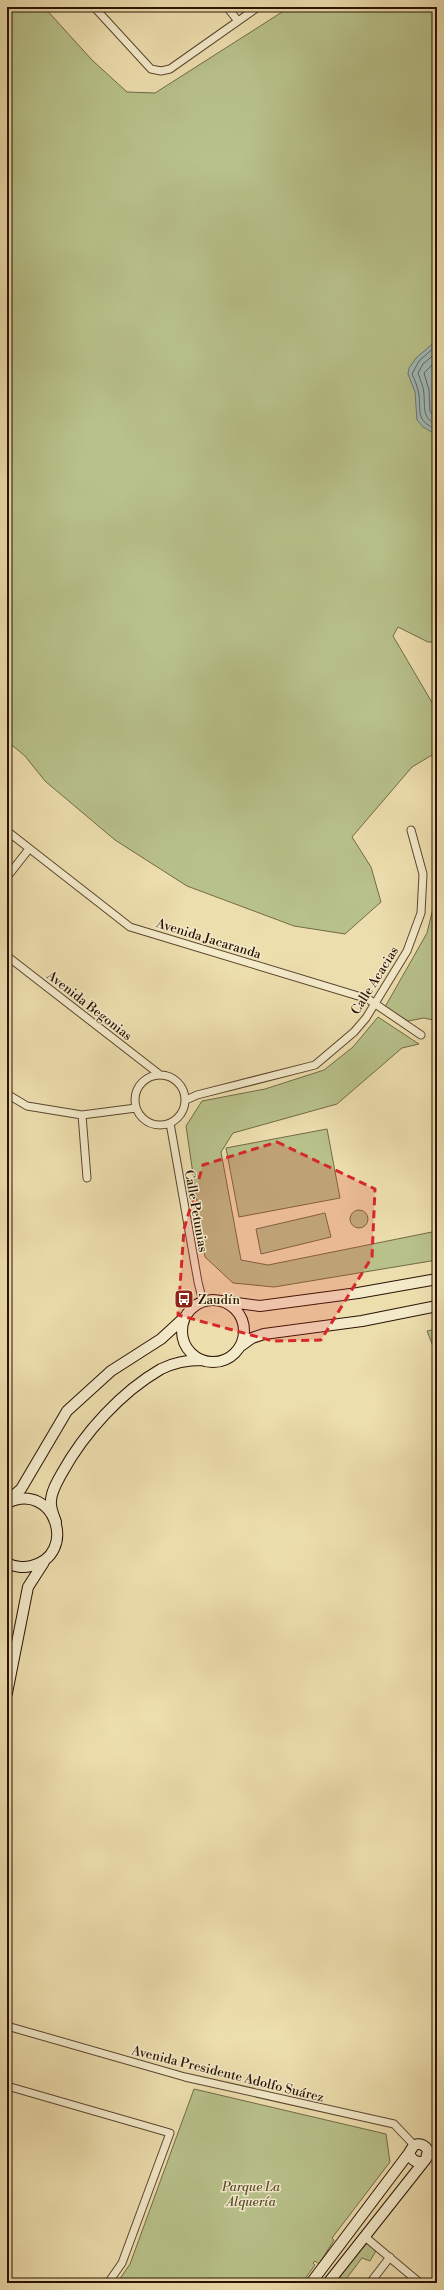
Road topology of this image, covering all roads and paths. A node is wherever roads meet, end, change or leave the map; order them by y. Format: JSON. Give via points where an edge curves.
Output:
{"nodes":[{"id":1,"x":94,"y":7,"type":"edge"},
{"id":2,"x":227,"y":7,"type":"edge"},
{"id":3,"x":258,"y":7,"type":"edge"},
{"id":4,"x":238,"y":22,"type":"junction"},
{"id":5,"x":411,"y":830,"type":"dead end"},
{"id":6,"x":7,"y":832,"type":"edge"},
{"id":7,"x":30,"y":849,"type":"junction"},
{"id":8,"x":7,"y":877,"type":"edge"},
{"id":9,"x":7,"y":956,"type":"edge"},
{"id":10,"x":375,"y":1004,"type":"junction"},
{"id":11,"x":421,"y":1035,"type":"dead end"},
{"id":12,"x":159,"y":1074,"type":"junction"},
{"id":13,"x":7,"y":1094,"type":"edge"},
{"id":14,"x":186,"y":1100,"type":"junction"},
{"id":15,"x":136,"y":1108,"type":"junction"},
{"id":16,"x":82,"y":1115,"type":"junction"},
{"id":17,"x":170,"y":1123,"type":"junction"},
{"id":18,"x":87,"y":1178,"type":"dead end"},
{"id":19,"x":437,"y":1279,"type":"edge"},
{"id":20,"x":222,"y":1301,"type":"junction"},
{"id":21,"x":203,"y":1302,"type":"junction"},
{"id":22,"x":437,"y":1306,"type":"edge"},
{"id":23,"x":186,"y":1316,"type":"junction"},
{"id":24,"x":241,"y":1346,"type":"junction"},
{"id":25,"x":202,"y":1360,"type":"junction"},
{"id":26,"x":7,"y":1502,"type":"edge"},
{"id":27,"x":56,"y":1522,"type":"junction"},
{"id":28,"x":44,"y":1560,"type":"junction"},
{"id":29,"x":7,"y":1563,"type":"edge"},
{"id":30,"x":7,"y":1693,"type":"edge"},
{"id":31,"x":7,"y":2026,"type":"edge"},
{"id":32,"x":7,"y":2086,"type":"edge"},
{"id":33,"x":412,"y":2149,"type":"junction"},
{"id":34,"x":429,"y":2158,"type":"edge"},
{"id":35,"x":364,"y":2236,"type":"junction"},
{"id":36,"x":390,"y":2257,"type":"junction"},
{"id":37,"x":108,"y":2283,"type":"edge"},
{"id":38,"x":311,"y":2283,"type":"edge"},
{"id":39,"x":328,"y":2283,"type":"edge"},
{"id":40,"x":370,"y":2283,"type":"edge"},
{"id":41,"x":420,"y":2283,"type":"edge"}],
"edges":[{"from":1,"to":4,"type":"street","via":[[151,68],[161,71],[170,69]]},
{"from":2,"to":4,"type":"street"},
{"from":3,"to":4,"type":"street"},
{"from":5,"to":10,"type":"street","name":"Calle Acacias","via":[[423,874],[421,914],[407,952]]},
{"from":6,"to":7,"type":"street","name":"Avenida Jacaranda"},
{"from":7,"to":8,"type":"street"},
{"from":7,"to":10,"type":"street","name":"Avenida Jacaranda","via":[[130,927],[368,998]]},
{"from":9,"to":12,"type":"street","name":"Avenida Begonias"},
{"from":10,"to":11,"type":"street","name":"Avenida Jacaranda"},
{"from":10,"to":14,"type":"street","name":"Calle Acacias","via":[[354,1032],[315,1065]]},
{"from":12,"to":14,"type":"street","via":[[174,1078],[180,1084]]},
{"from":12,"to":15,"type":"street","via":[[143,1081],[138,1088],[135,1097]]},
{"from":13,"to":16,"type":"street","via":[[27,1106]]},
{"from":14,"to":17,"type":"street","via":[[183,1112]]},
{"from":15,"to":16,"type":"street"},
{"from":15,"to":17,"type":"street","via":[[148,1122],[156,1125]]},
{"from":16,"to":18,"type":"street"},
{"from":17,"to":21,"type":"street","name":"Calle Petunias"},
{"from":19,"to":20,"type":"main road","via":[[260,1306]]},
{"from":20,"to":21,"type":"main road"},
{"from":20,"to":24,"type":"main road","via":[[234,1307],[241,1315],[244,1336]]},
{"from":21,"to":23,"type":"main road"},
{"from":22,"to":24,"type":"main road","via":[[362,1321],[266,1334],[252,1338]]},
{"from":23,"to":25,"type":"main road","via":[[182,1326],[184,1342],[193,1354]]},
{"from":23,"to":26,"type":"main road","via":[[161,1339],[111,1371],[67,1411],[21,1489]]},
{"from":24,"to":25,"type":"main road","via":[[229,1358],[219,1362]]},
{"from":25,"to":27,"type":"main road","via":[[185,1360],[161,1369],[100,1420],[74,1451],[55,1485],[50,1502]]},
{"from":26,"to":27,"type":"main road","via":[[16,1499],[35,1500],[45,1506]]},
{"from":27,"to":28,"type":"main road","via":[[57,1538],[52,1552]]},
{"from":28,"to":29,"type":"main road","via":[[25,1568]]},
{"from":28,"to":30,"type":"main road","via":[[28,1587]]},
{"from":31,"to":33,"type":"street","name":"Avenida Presidente Adolfo Suárez","via":[[186,2077],[394,2124]]},
{"from":32,"to":37,"type":"street","via":[[170,2133],[122,2263]]},
{"from":33,"to":34,"type":"main road","via":[[411,2158],[416,2162]]},
{"from":33,"to":34,"type":"main road","via":[[419,2143],[424,2145]]},
{"from":33,"to":38,"type":"main road"},
{"from":34,"to":35,"type":"main road"},
{"from":35,"to":36,"type":"street"},
{"from":35,"to":39,"type":"main road"},
{"from":36,"to":40,"type":"street"},
{"from":36,"to":41,"type":"street"}]}
